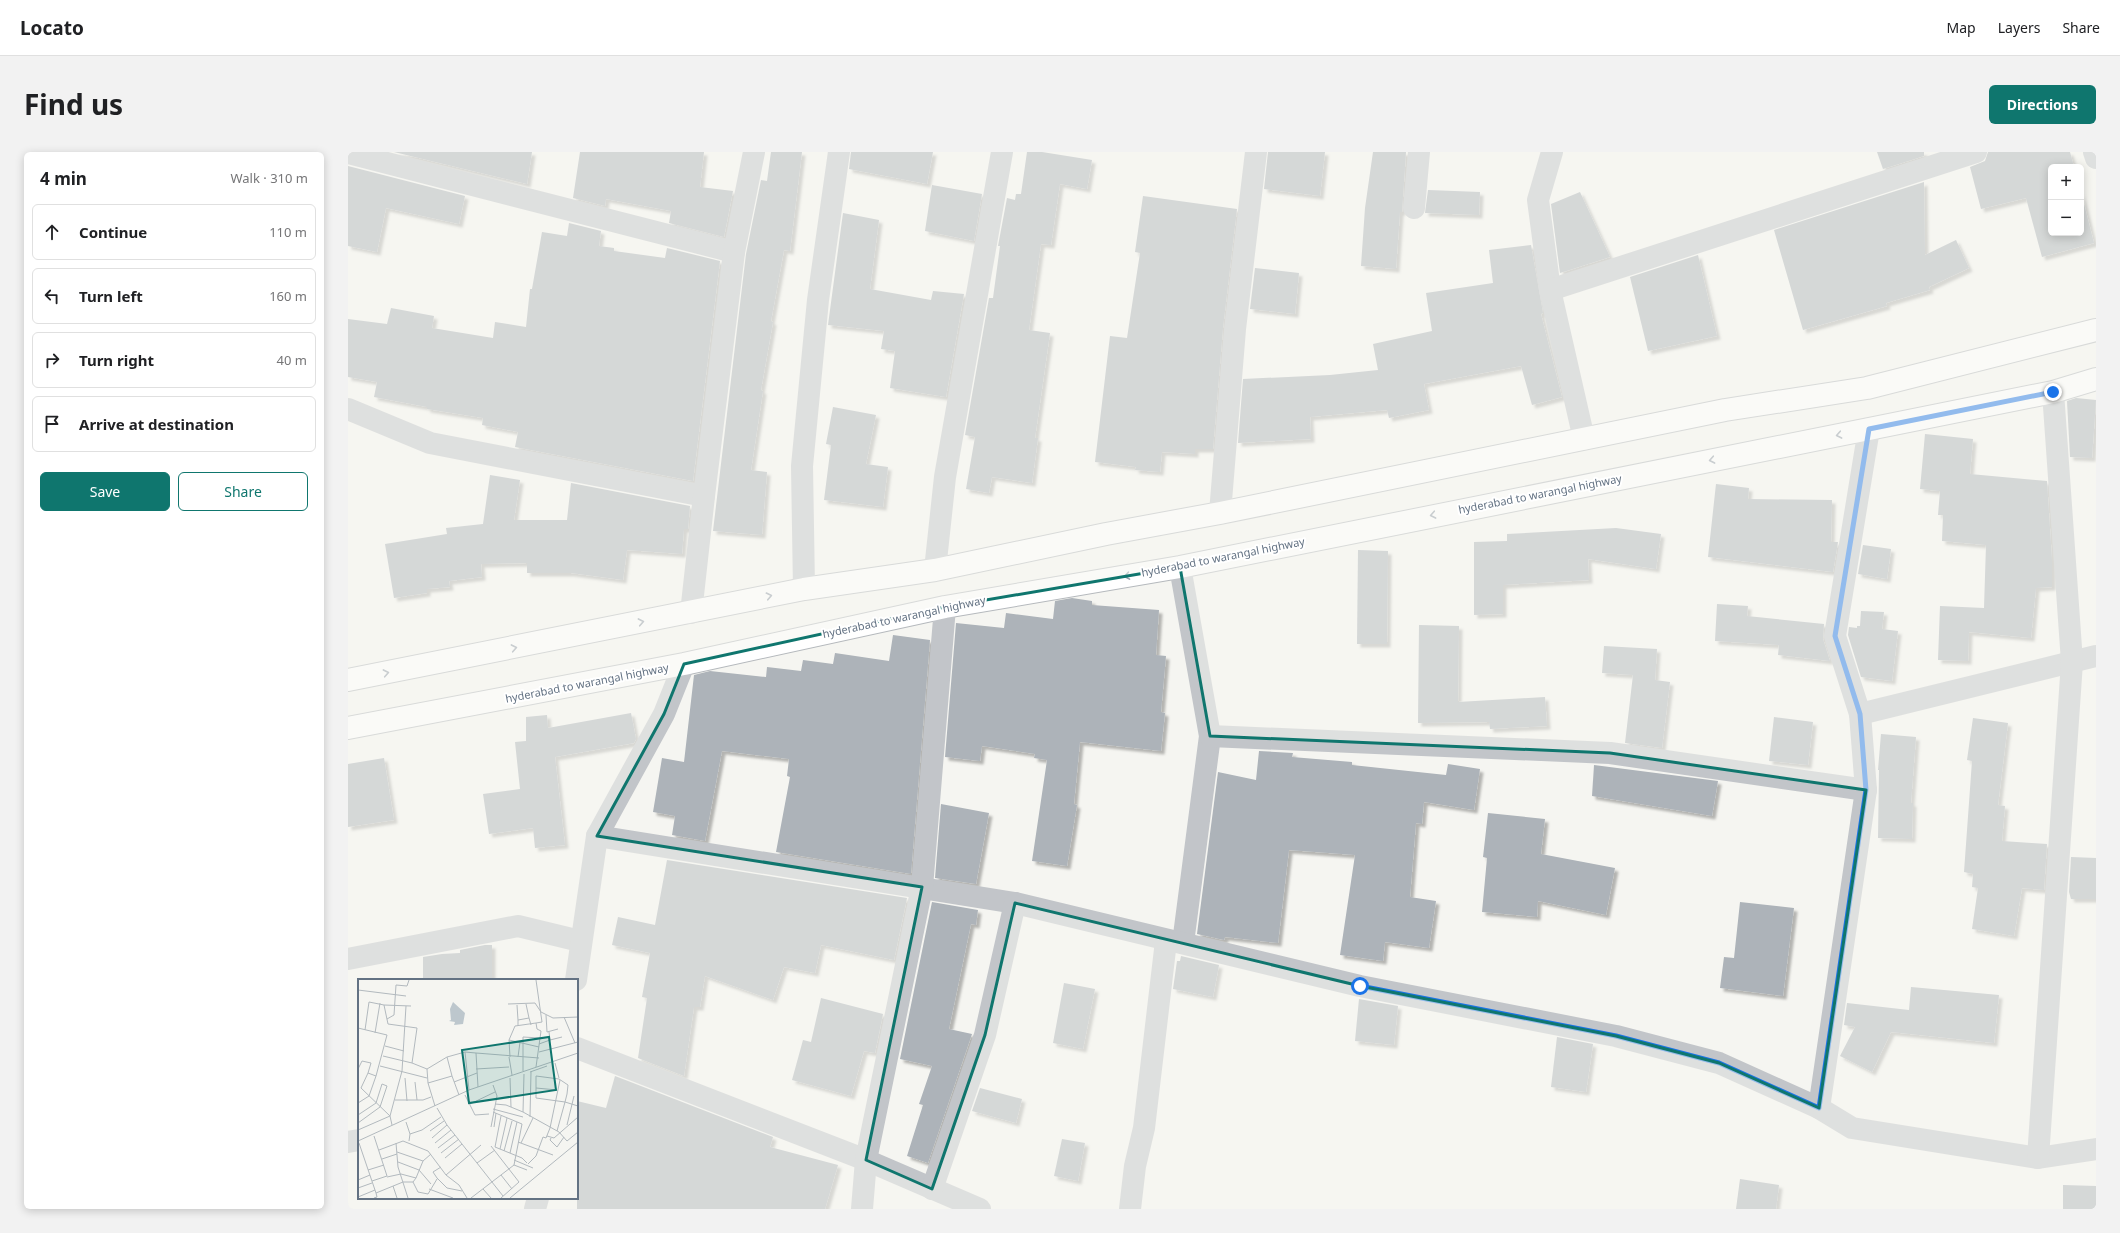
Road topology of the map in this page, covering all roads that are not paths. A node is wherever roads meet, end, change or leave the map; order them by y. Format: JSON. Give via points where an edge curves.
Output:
{"nodes":[{"id":1,"x":754,"y":152,"type":"edge"},
{"id":2,"x":839,"y":152,"type":"edge"},
{"id":3,"x":1002,"y":152,"type":"edge"},
{"id":4,"x":1256,"y":152,"type":"edge"},
{"id":5,"x":1419,"y":152,"type":"edge"},
{"id":6,"x":1552,"y":152,"type":"edge"},
{"id":7,"x":1976,"y":152,"type":"edge"},
{"id":8,"x":2094,"y":152,"type":"edge"},
{"id":9,"x":348,"y":153,"type":"edge"},
{"id":10,"x":2096,"y":158,"type":"edge"},
{"id":11,"x":1414,"y":208,"type":"dead end"},
{"id":12,"x":734,"y":252,"type":"junction"},
{"id":13,"x":1550,"y":290,"type":"junction"},
{"id":14,"x":2096,"y":330,"type":"edge"},
{"id":15,"x":2096,"y":379,"type":"edge"},
{"id":16,"x":2053,"y":392,"type":"junction"},
{"id":17,"x":348,"y":408,"type":"edge"},
{"id":18,"x":1869,"y":429,"type":"junction"},
{"id":19,"x":1584,"y":440,"type":"junction"},
{"id":20,"x":704,"y":496,"type":"junction"},
{"id":21,"x":1220,"y":513,"type":"junction"},
{"id":22,"x":1180,"y":566,"type":"junction"},
{"id":23,"x":935,"y":570,"type":"junction"},
{"id":24,"x":804,"y":589,"type":"junction"},
{"id":25,"x":945,"y":606,"type":"junction"},
{"id":26,"x":691,"y":613,"type":"junction"},
{"id":27,"x":2096,"y":656,"type":"edge"},
{"id":28,"x":2072,"y":662,"type":"junction"},
{"id":29,"x":684,"y":664,"type":"junction"},
{"id":30,"x":348,"y":680,"type":"edge"},
{"id":31,"x":1860,"y":714,"type":"junction"},
{"id":32,"x":348,"y":728,"type":"edge"},
{"id":33,"x":1210,"y":736,"type":"junction"},
{"id":34,"x":1866,"y":790,"type":"junction"},
{"id":35,"x":597,"y":836,"type":"junction"},
{"id":36,"x":922,"y":888,"type":"junction"},
{"id":37,"x":1014,"y":903,"type":"junction"},
{"id":38,"x":580,"y":941,"type":"junction"},
{"id":39,"x":1174,"y":942,"type":"junction"},
{"id":40,"x":348,"y":959,"type":"edge"},
{"id":41,"x":576,"y":979,"type":"edge"},
{"id":42,"x":578,"y":1048,"type":"edge"},
{"id":43,"x":1819,"y":1108,"type":"junction"},
{"id":44,"x":358,"y":1140,"type":"edge"},
{"id":45,"x":348,"y":1142,"type":"edge"},
{"id":46,"x":2096,"y":1148,"type":"edge"},
{"id":47,"x":2038,"y":1158,"type":"junction"},
{"id":48,"x":866,"y":1160,"type":"junction"},
{"id":49,"x":932,"y":1190,"type":"junction"},
{"id":50,"x":538,"y":1199,"type":"edge"},
{"id":51,"x":535,"y":1209,"type":"edge"},
{"id":52,"x":862,"y":1209,"type":"edge"},
{"id":53,"x":980,"y":1209,"type":"edge"},
{"id":54,"x":1130,"y":1209,"type":"edge"}],
"edges":[{"from":1,"to":12,"type":"street"},
{"from":2,"to":24,"type":"street","via":[[818,300],[802,466]]},
{"from":3,"to":23,"type":"street","via":[[945,477]]},
{"from":4,"to":21,"type":"street","via":[[1235,329]]},
{"from":5,"to":11,"type":"street"},
{"from":6,"to":13,"type":"street","via":[[1538,200]]},
{"from":7,"to":13,"type":"street"},
{"from":8,"to":10,"type":"street"},
{"from":9,"to":12,"type":"street"},
{"from":12,"to":20,"type":"street"},
{"from":13,"to":19,"type":"street"},
{"from":14,"to":19,"type":"main road","via":[[1867,388],[1725,410]]},
{"from":15,"to":16,"type":"main road","name":"hyderabad to warangal highway"},
{"from":16,"to":18,"type":"main road","name":"hyderabad to warangal highway"},
{"from":16,"to":28,"type":"street"},
{"from":17,"to":20,"type":"street","via":[[430,443]]},
{"from":18,"to":22,"type":"main road","name":"hyderabad to warangal highway","one_way":true},
{"from":18,"to":31,"type":"street","via":[[1835,636]]},
{"from":19,"to":21,"type":"main road"},
{"from":20,"to":26,"type":"street"},
{"from":21,"to":23,"type":"main road"},
{"from":22,"to":25,"type":"main road","name":"hyderabad to warangal highway","one_way":true},
{"from":22,"to":33,"type":"street"},
{"from":23,"to":24,"type":"main road"},
{"from":26,"to":24,"type":"main road","one_way":true},
{"from":25,"to":29,"type":"main road","name":"hyderabad to warangal highway"},
{"from":25,"to":36,"type":"street"},
{"from":30,"to":26,"type":"main road","one_way":true},
{"from":27,"to":28,"type":"street"},
{"from":28,"to":31,"type":"street"},
{"from":28,"to":47,"type":"street"},
{"from":29,"to":32,"type":"main road","name":"hyderabad to warangal highway"},
{"from":29,"to":35,"type":"street","via":[[664,714]]},
{"from":31,"to":34,"type":"street"},
{"from":33,"to":34,"type":"street","via":[[1610,753]]},
{"from":33,"to":39,"type":"street"},
{"from":34,"to":43,"type":"street"},
{"from":35,"to":36,"type":"street"},
{"from":35,"to":38,"type":"street"},
{"from":36,"to":37,"type":"street"},
{"from":36,"to":48,"type":"street"},
{"from":37,"to":39,"type":"street"},
{"from":37,"to":49,"type":"street","via":[[985,1036]]},
{"from":38,"to":40,"type":"street","via":[[518,926]]},
{"from":38,"to":41,"type":"street"},
{"from":39,"to":43,"type":"street","via":[[1360,986],[1616,1036],[1719,1063]]},
{"from":39,"to":54,"type":"street","via":[[1144,1128],[1135,1166]]},
{"from":42,"to":48,"type":"street"},
{"from":43,"to":47,"type":"street","via":[[1852,1128]]},
{"from":44,"to":45,"type":"street"},
{"from":46,"to":47,"type":"street"},
{"from":48,"to":49,"type":"street"},
{"from":48,"to":52,"type":"street"},
{"from":49,"to":53,"type":"street"},
{"from":50,"to":51,"type":"street"}]}
